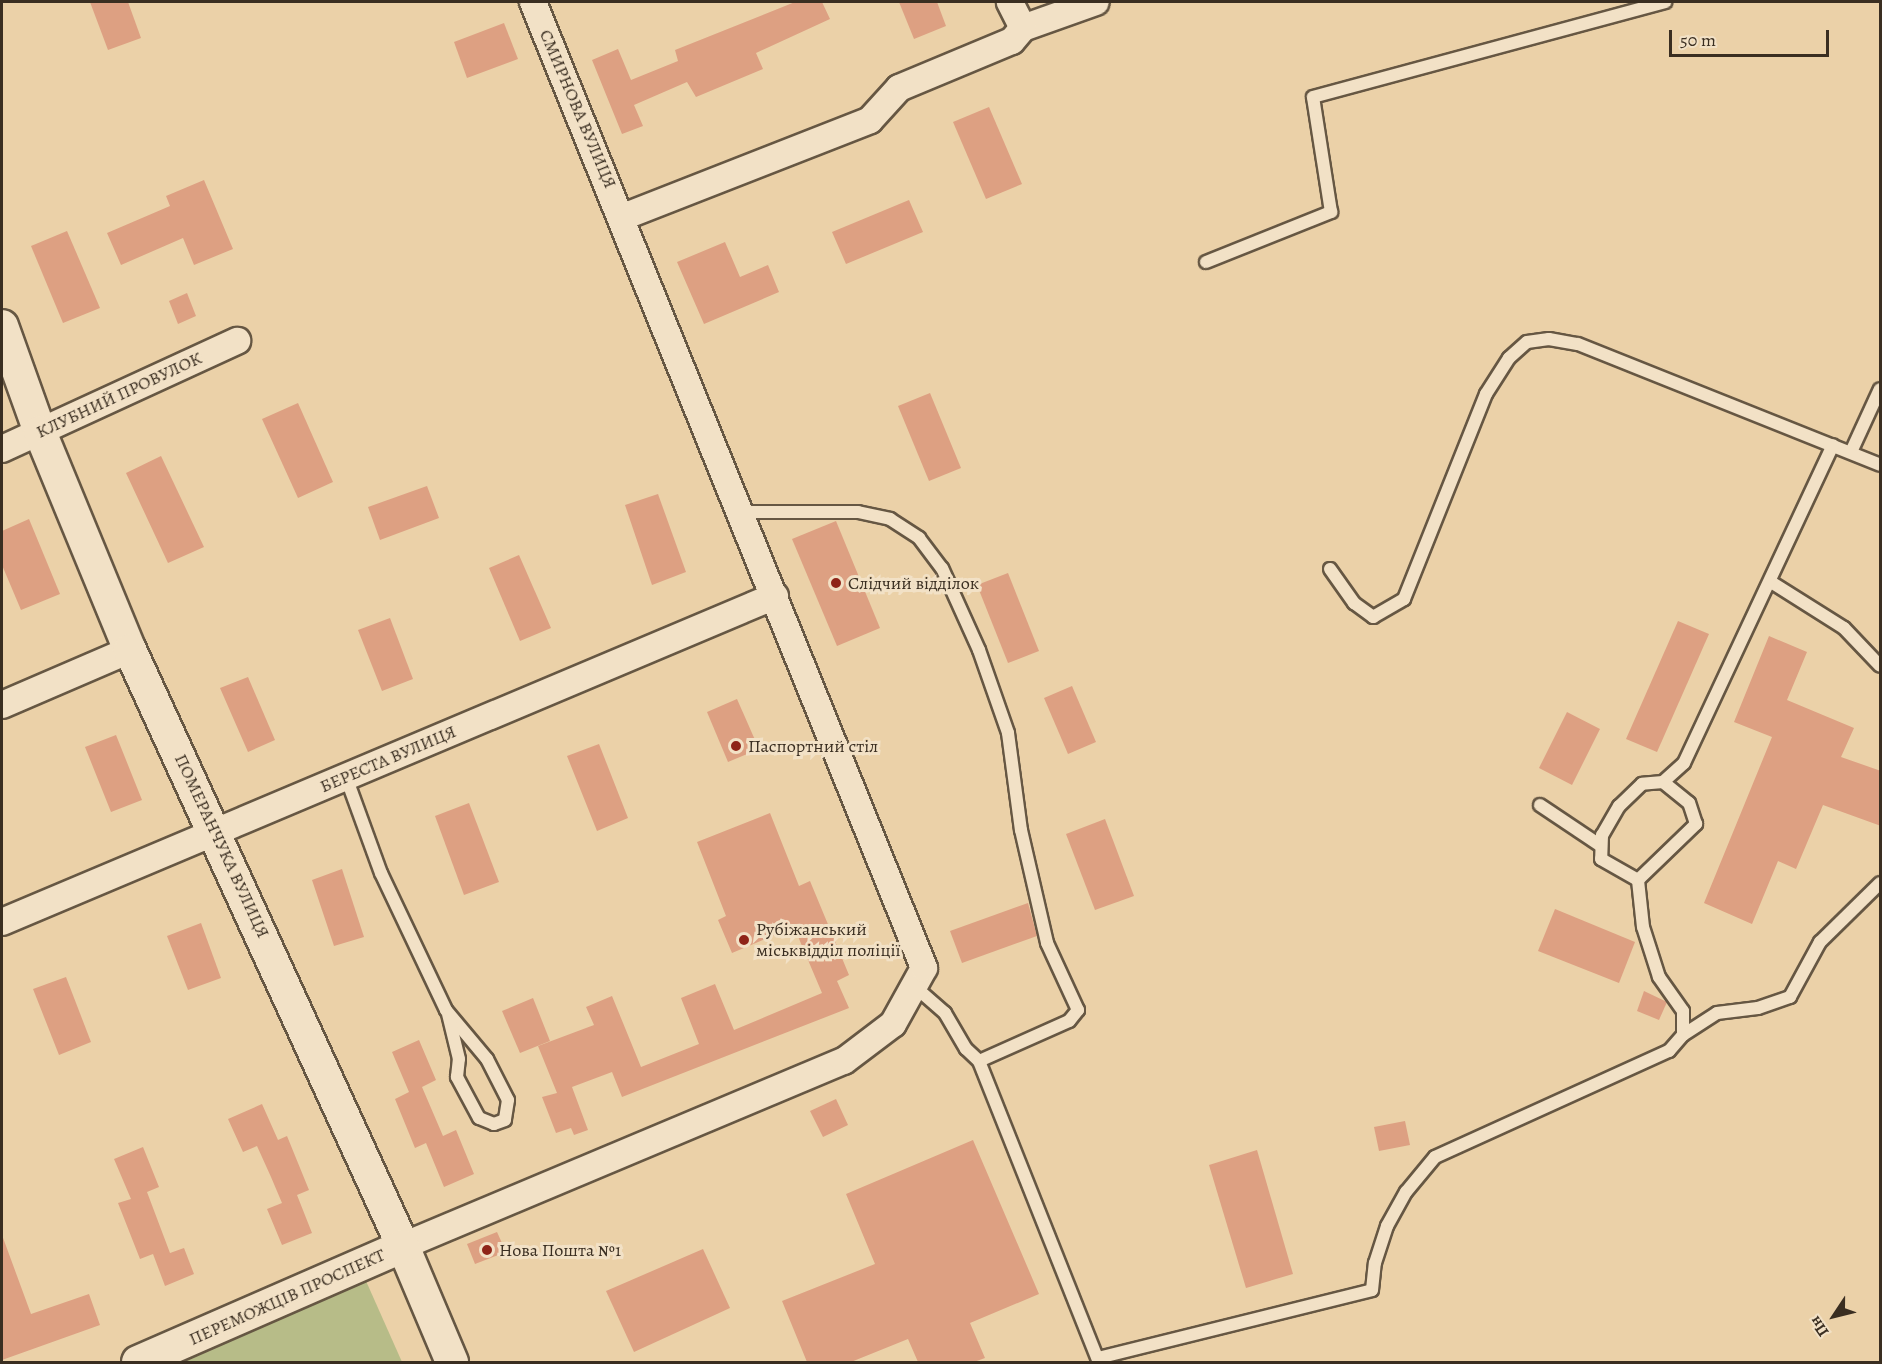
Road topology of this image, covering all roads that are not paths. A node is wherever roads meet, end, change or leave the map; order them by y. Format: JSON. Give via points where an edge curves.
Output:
{"nodes":[{"id":1,"x":533,"y":2,"type":"edge"},
{"id":2,"x":1010,"y":2,"type":"edge"},
{"id":3,"x":1096,"y":2,"type":"edge"},
{"id":4,"x":1665,"y":2,"type":"edge"},
{"id":5,"x":1023,"y":28,"type":"junction"},
{"id":6,"x":623,"y":217,"type":"junction"},
{"id":7,"x":1206,"y":262,"type":"dead end"},
{"id":8,"x":2,"y":327,"type":"edge"},
{"id":9,"x":237,"y":341,"type":"dead end"},
{"id":10,"x":1881,"y":389,"type":"edge"},
{"id":11,"x":40,"y":432,"type":"junction"},
{"id":12,"x":1833,"y":445,"type":"junction"},
{"id":13,"x":2,"y":449,"type":"edge"},
{"id":14,"x":1851,"y":452,"type":"junction"},
{"id":15,"x":1881,"y":465,"type":"edge"},
{"id":16,"x":741,"y":512,"type":"junction"},
{"id":17,"x":1330,"y":569,"type":"dead end"},
{"id":18,"x":1771,"y":582,"type":"junction"},
{"id":19,"x":775,"y":596,"type":"junction"},
{"id":20,"x":130,"y":650,"type":"junction"},
{"id":21,"x":1881,"y":666,"type":"edge"},
{"id":22,"x":2,"y":705,"type":"edge"},
{"id":23,"x":346,"y":777,"type":"junction"},
{"id":24,"x":1664,"y":782,"type":"junction"},
{"id":25,"x":1539,"y":805,"type":"dead end"},
{"id":26,"x":216,"y":832,"type":"junction"},
{"id":27,"x":1602,"y":846,"type":"junction"},
{"id":28,"x":1638,"y":880,"type":"junction"},
{"id":29,"x":1881,"y":883,"type":"edge"},
{"id":30,"x":2,"y":922,"type":"edge"},
{"id":31,"x":914,"y":986,"type":"junction"},
{"id":32,"x":448,"y":1014,"type":"junction"},
{"id":33,"x":1683,"y":1035,"type":"junction"},
{"id":34,"x":979,"y":1061,"type":"junction"},
{"id":35,"x":403,"y":1246,"type":"junction"},
{"id":36,"x":1099,"y":1360,"type":"edge"},
{"id":37,"x":138,"y":1362,"type":"edge"},
{"id":38,"x":452,"y":1362,"type":"edge"}],
"edges":[{"from":1,"to":6,"type":"street","name":"СМИРНОВА ВУЛИЦЯ"},
{"from":2,"to":5,"type":"street"},
{"from":3,"to":5,"type":"street"},
{"from":4,"to":7,"type":"lane","via":[[1313,97],[1331,212]]},
{"from":5,"to":6,"type":"street","via":[[1012,41],[899,88],[870,120]]},
{"from":6,"to":16,"type":"street","name":"СМИРНОВА ВУЛИЦЯ"},
{"from":8,"to":11,"type":"street","name":"ПОМЕРАНЧУКА ВУЛИЦЯ"},
{"from":9,"to":11,"type":"street","name":"КЛУБНИЙ ПРОВУЛОК"},
{"from":10,"to":14,"type":"lane"},
{"from":11,"to":13,"type":"street","name":"КЛУБНИЙ ПРОВУЛОК"},
{"from":11,"to":20,"type":"street","name":"ПОМЕРАНЧУКА ВУЛИЦЯ"},
{"from":12,"to":14,"type":"lane"},
{"from":12,"to":17,"type":"lane","via":[[1578,344],[1549,339],[1527,342],[1509,358],[1486,394],[1404,599],[1373,616],[1354,603]]},
{"from":12,"to":18,"type":"lane"},
{"from":14,"to":15,"type":"lane"},
{"from":16,"to":19,"type":"street","name":"СМИРНОВА ВУЛИЦЯ"},
{"from":16,"to":34,"type":"lane","via":[[858,512],[890,519],[920,538],[942,568],[979,650],[1008,733],[1021,830],[1047,943],[1078,1010],[1070,1021]]},
{"from":18,"to":21,"type":"lane","via":[[1844,628]]},
{"from":18,"to":24,"type":"lane","via":[[1684,763]]},
{"from":19,"to":23,"type":"street","name":"БЕРЕСТА ВУЛИЦЯ"},
{"from":19,"to":31,"type":"street","name":"СМИРНОВА ВУЛИЦЯ","via":[[924,968]]},
{"from":20,"to":22,"type":"street"},
{"from":20,"to":26,"type":"street","name":"ПОМЕРАНЧУКА ВУЛИЦЯ"},
{"from":23,"to":26,"type":"street","name":"БЕРЕСТА ВУЛИЦЯ"},
{"from":23,"to":32,"type":"lane","via":[[381,873]]},
{"from":24,"to":27,"type":"lane","via":[[1642,784],[1620,806],[1602,835]]},
{"from":24,"to":28,"type":"lane","via":[[1689,803],[1695,824]]},
{"from":25,"to":27,"type":"lane"},
{"from":26,"to":30,"type":"street","name":"БЕРЕСТА ВУЛИЦЯ"},
{"from":26,"to":35,"type":"street","name":"ПОМЕРАНЧУКА ВУЛИЦЯ"},
{"from":27,"to":28,"type":"lane","via":[[1601,859]]},
{"from":28,"to":33,"type":"lane","via":[[1642,927],[1659,977],[1683,1011]]},
{"from":29,"to":33,"type":"lane","via":[[1820,942],[1790,997],[1758,1008],[1718,1013]]},
{"from":31,"to":34,"type":"lane","via":[[945,1013],[966,1048]]},
{"from":31,"to":35,"type":"street","via":[[893,1024],[844,1061]]},
{"from":32,"to":32,"type":"lane","via":[[488,1059],[508,1100],[505,1120],[494,1124],[478,1118],[457,1077],[459,1059]]},
{"from":33,"to":36,"type":"lane","via":[[1668,1051],[1435,1157],[1406,1192],[1387,1226],[1375,1263],[1372,1290]]},
{"from":34,"to":36,"type":"lane"},
{"from":35,"to":37,"type":"street","name":"ПЕРЕМОЖЦІВ ПРОСПЕКТ"},
{"from":35,"to":38,"type":"street","name":"ПОМЕРАНЧУКА ВУЛИЦЯ"}]}
